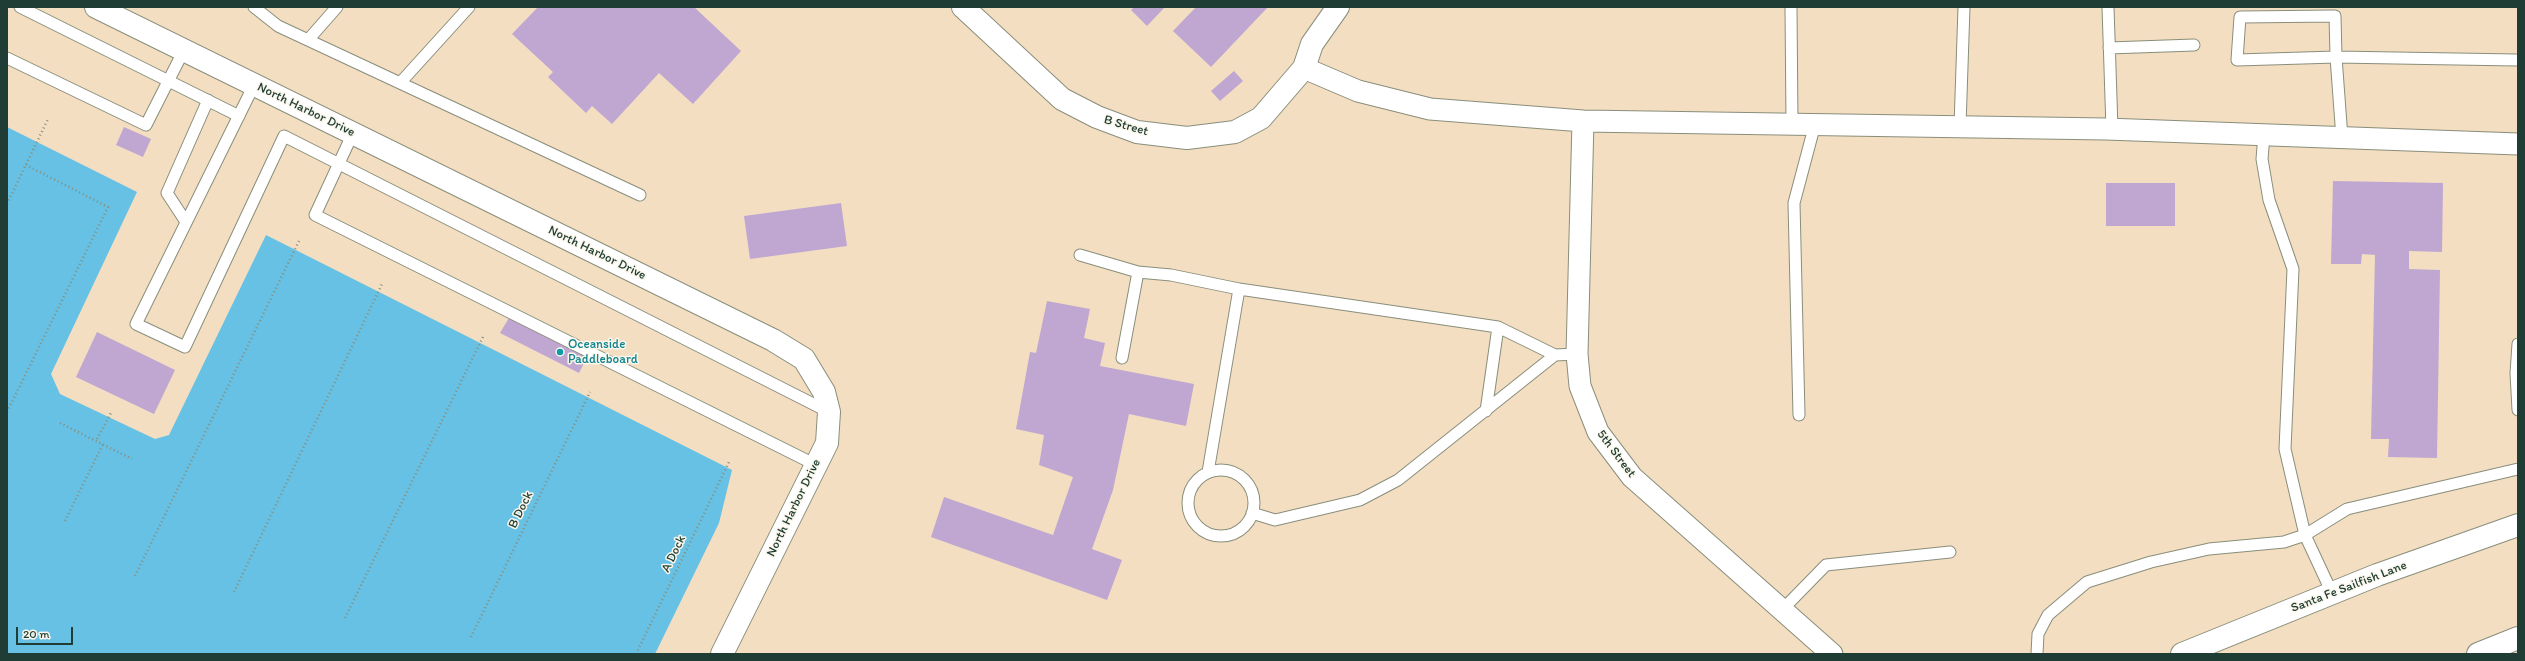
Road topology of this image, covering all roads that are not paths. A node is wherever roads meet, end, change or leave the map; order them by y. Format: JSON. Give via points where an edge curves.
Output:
{"nodes":[{"id":1,"x":20,"y":7,"type":"edge"},
{"id":2,"x":96,"y":7,"type":"edge"},
{"id":3,"x":254,"y":7,"type":"edge"},
{"id":4,"x":337,"y":7,"type":"edge"},
{"id":5,"x":469,"y":7,"type":"edge"},
{"id":6,"x":963,"y":7,"type":"edge"},
{"id":7,"x":1338,"y":7,"type":"edge"},
{"id":8,"x":1791,"y":7,"type":"edge"},
{"id":9,"x":1964,"y":7,"type":"edge"},
{"id":10,"x":2108,"y":7,"type":"edge"},
{"id":11,"x":308,"y":40,"type":"junction"},
{"id":12,"x":2194,"y":45,"type":"dead end"},
{"id":13,"x":2109,"y":48,"type":"junction"},
{"id":14,"x":184,"y":50,"type":"junction"},
{"id":15,"x":2336,"y":57,"type":"junction"},
{"id":16,"x":7,"y":58,"type":"edge"},
{"id":17,"x":2516,"y":60,"type":"dead end"},
{"id":18,"x":1304,"y":68,"type":"junction"},
{"id":19,"x":169,"y":80,"type":"junction"},
{"id":20,"x":400,"y":83,"type":"junction"},
{"id":21,"x":254,"y":85,"type":"junction"},
{"id":22,"x":208,"y":100,"type":"junction"},
{"id":23,"x":239,"y":116,"type":"junction"},
{"id":24,"x":1583,"y":121,"type":"junction"},
{"id":25,"x":1792,"y":124,"type":"junction"},
{"id":26,"x":1815,"y":124,"type":"junction"},
{"id":27,"x":1960,"y":126,"type":"junction"},
{"id":28,"x":2112,"y":129,"type":"junction"},
{"id":29,"x":353,"y":133,"type":"junction"},
{"id":30,"x":2264,"y":135,"type":"junction"},
{"id":31,"x":2342,"y":138,"type":"junction"},
{"id":32,"x":2518,"y":144,"type":"edge"},
{"id":33,"x":339,"y":164,"type":"junction"},
{"id":34,"x":640,"y":196,"type":"dead end"},
{"id":35,"x":186,"y":222,"type":"junction"},
{"id":36,"x":1080,"y":254,"type":"dead end"},
{"id":37,"x":1138,"y":272,"type":"junction"},
{"id":38,"x":1239,"y":289,"type":"junction"},
{"id":39,"x":1498,"y":327,"type":"junction"},
{"id":40,"x":2518,"y":344,"type":"edge"},
{"id":41,"x":1577,"y":354,"type":"junction"},
{"id":42,"x":1555,"y":355,"type":"junction"},
{"id":43,"x":1122,"y":358,"type":"dead end"},
{"id":44,"x":2518,"y":410,"type":"edge"},
{"id":45,"x":1486,"y":411,"type":"junction"},
{"id":46,"x":829,"y":412,"type":"junction"},
{"id":47,"x":1799,"y":415,"type":"dead end"},
{"id":48,"x":816,"y":465,"type":"junction"},
{"id":49,"x":2518,"y":469,"type":"edge"},
{"id":50,"x":1208,"y":472,"type":"junction"},
{"id":51,"x":1252,"y":513,"type":"junction"},
{"id":52,"x":2518,"y":525,"type":"edge"},
{"id":53,"x":2305,"y":535,"type":"junction"},
{"id":54,"x":1950,"y":552,"type":"dead end"},
{"id":55,"x":2332,"y":593,"type":"junction"},
{"id":56,"x":1782,"y":610,"type":"junction"},
{"id":57,"x":2518,"y":638,"type":"edge"},
{"id":58,"x":722,"y":654,"type":"edge"},
{"id":59,"x":1832,"y":654,"type":"edge"},
{"id":60,"x":2037,"y":654,"type":"edge"},
{"id":61,"x":2182,"y":654,"type":"edge"},
{"id":62,"x":2478,"y":654,"type":"edge"}],
"edges":[{"from":1,"to":19,"type":"lane"},
{"from":2,"to":14,"type":"street","name":"North Harbor Drive"},
{"from":3,"to":11,"type":"lane","via":[[278,26]]},
{"from":4,"to":11,"type":"lane"},
{"from":5,"to":20,"type":"lane"},
{"from":6,"to":18,"type":"street","name":"B Street","via":[[1062,99],[1096,117],[1137,132],[1187,138],[1235,132],[1261,118]]},
{"from":7,"to":18,"type":"street","via":[[1312,44]]},
{"from":8,"to":25,"type":"lane"},
{"from":9,"to":27,"type":"lane"},
{"from":10,"to":13,"type":"lane"},
{"from":11,"to":20,"type":"lane"},
{"from":12,"to":13,"type":"lane"},
{"from":13,"to":28,"type":"lane"},
{"from":14,"to":19,"type":"lane"},
{"from":14,"to":21,"type":"street","name":"North Harbor Drive"},
{"from":15,"to":15,"type":"lane","via":[[2237,60],[2240,17],[2335,16]]},
{"from":15,"to":17,"type":"lane"},
{"from":15,"to":31,"type":"lane"},
{"from":16,"to":19,"type":"lane","via":[[146,125]]},
{"from":18,"to":24,"type":"street","via":[[1358,91],[1430,109]]},
{"from":19,"to":22,"type":"lane"},
{"from":20,"to":34,"type":"lane"},
{"from":21,"to":23,"type":"lane"},
{"from":21,"to":29,"type":"street","name":"North Harbor Drive"},
{"from":22,"to":23,"type":"lane"},
{"from":22,"to":35,"type":"lane","via":[[168,193]]},
{"from":23,"to":35,"type":"lane"},
{"from":24,"to":25,"type":"street"},
{"from":24,"to":41,"type":"street","name":"5th Street"},
{"from":25,"to":26,"type":"street"},
{"from":26,"to":27,"type":"street"},
{"from":26,"to":47,"type":"lane","via":[[1794,203]]},
{"from":27,"to":28,"type":"street"},
{"from":28,"to":30,"type":"street"},
{"from":29,"to":33,"type":"lane"},
{"from":29,"to":46,"type":"street","name":"North Harbor Drive","via":[[773,340],[804,359],[824,392]]},
{"from":30,"to":31,"type":"street"},
{"from":30,"to":53,"type":"lane","via":[[2262,160],[2269,200],[2293,269],[2285,449]]},
{"from":31,"to":32,"type":"street"},
{"from":33,"to":35,"type":"lane","via":[[284,136],[185,347],[136,324]]},
{"from":33,"to":46,"type":"lane"},
{"from":33,"to":48,"type":"lane","via":[[316,215]]},
{"from":36,"to":37,"type":"lane"},
{"from":37,"to":38,"type":"lane","via":[[1171,275]]},
{"from":37,"to":43,"type":"lane"},
{"from":38,"to":39,"type":"lane"},
{"from":38,"to":50,"type":"lane"},
{"from":39,"to":42,"type":"lane"},
{"from":39,"to":45,"type":"lane"},
{"from":40,"to":44,"type":"lane"},
{"from":41,"to":42,"type":"lane"},
{"from":41,"to":56,"type":"street","name":"5th Street","via":[[1580,386],[1598,432],[1632,477]]},
{"from":42,"to":45,"type":"lane"},
{"from":45,"to":51,"type":"lane","via":[[1398,480],[1360,500],[1276,520]]},
{"from":46,"to":48,"type":"street","name":"North Harbor Drive","via":[[826,443]]},
{"from":48,"to":58,"type":"street","name":"North Harbor Drive"},
{"from":49,"to":53,"type":"lane","via":[[2347,509]]},
{"from":50,"to":51,"type":"lane","via":[[1228,470],[1244,480],[1253,496]]},
{"from":50,"to":51,"type":"lane","via":[[1193,485],[1189,494],[1190,514],[1195,523],[1211,534],[1228,535],[1243,527]]},
{"from":52,"to":55,"type":"street","name":"Santa Fe Sailfish Lane","via":[[2479,537]]},
{"from":53,"to":55,"type":"lane"},
{"from":53,"to":60,"type":"lane","via":[[2284,542],[2209,550],[2151,562],[2087,582],[2048,615],[2038,634]]},
{"from":54,"to":56,"type":"lane","via":[[1826,565]]},
{"from":55,"to":61,"type":"street","name":"Santa Fe Sailfish Lane"},
{"from":56,"to":59,"type":"street","name":"5th Street"},
{"from":57,"to":62,"type":"street"}]}
